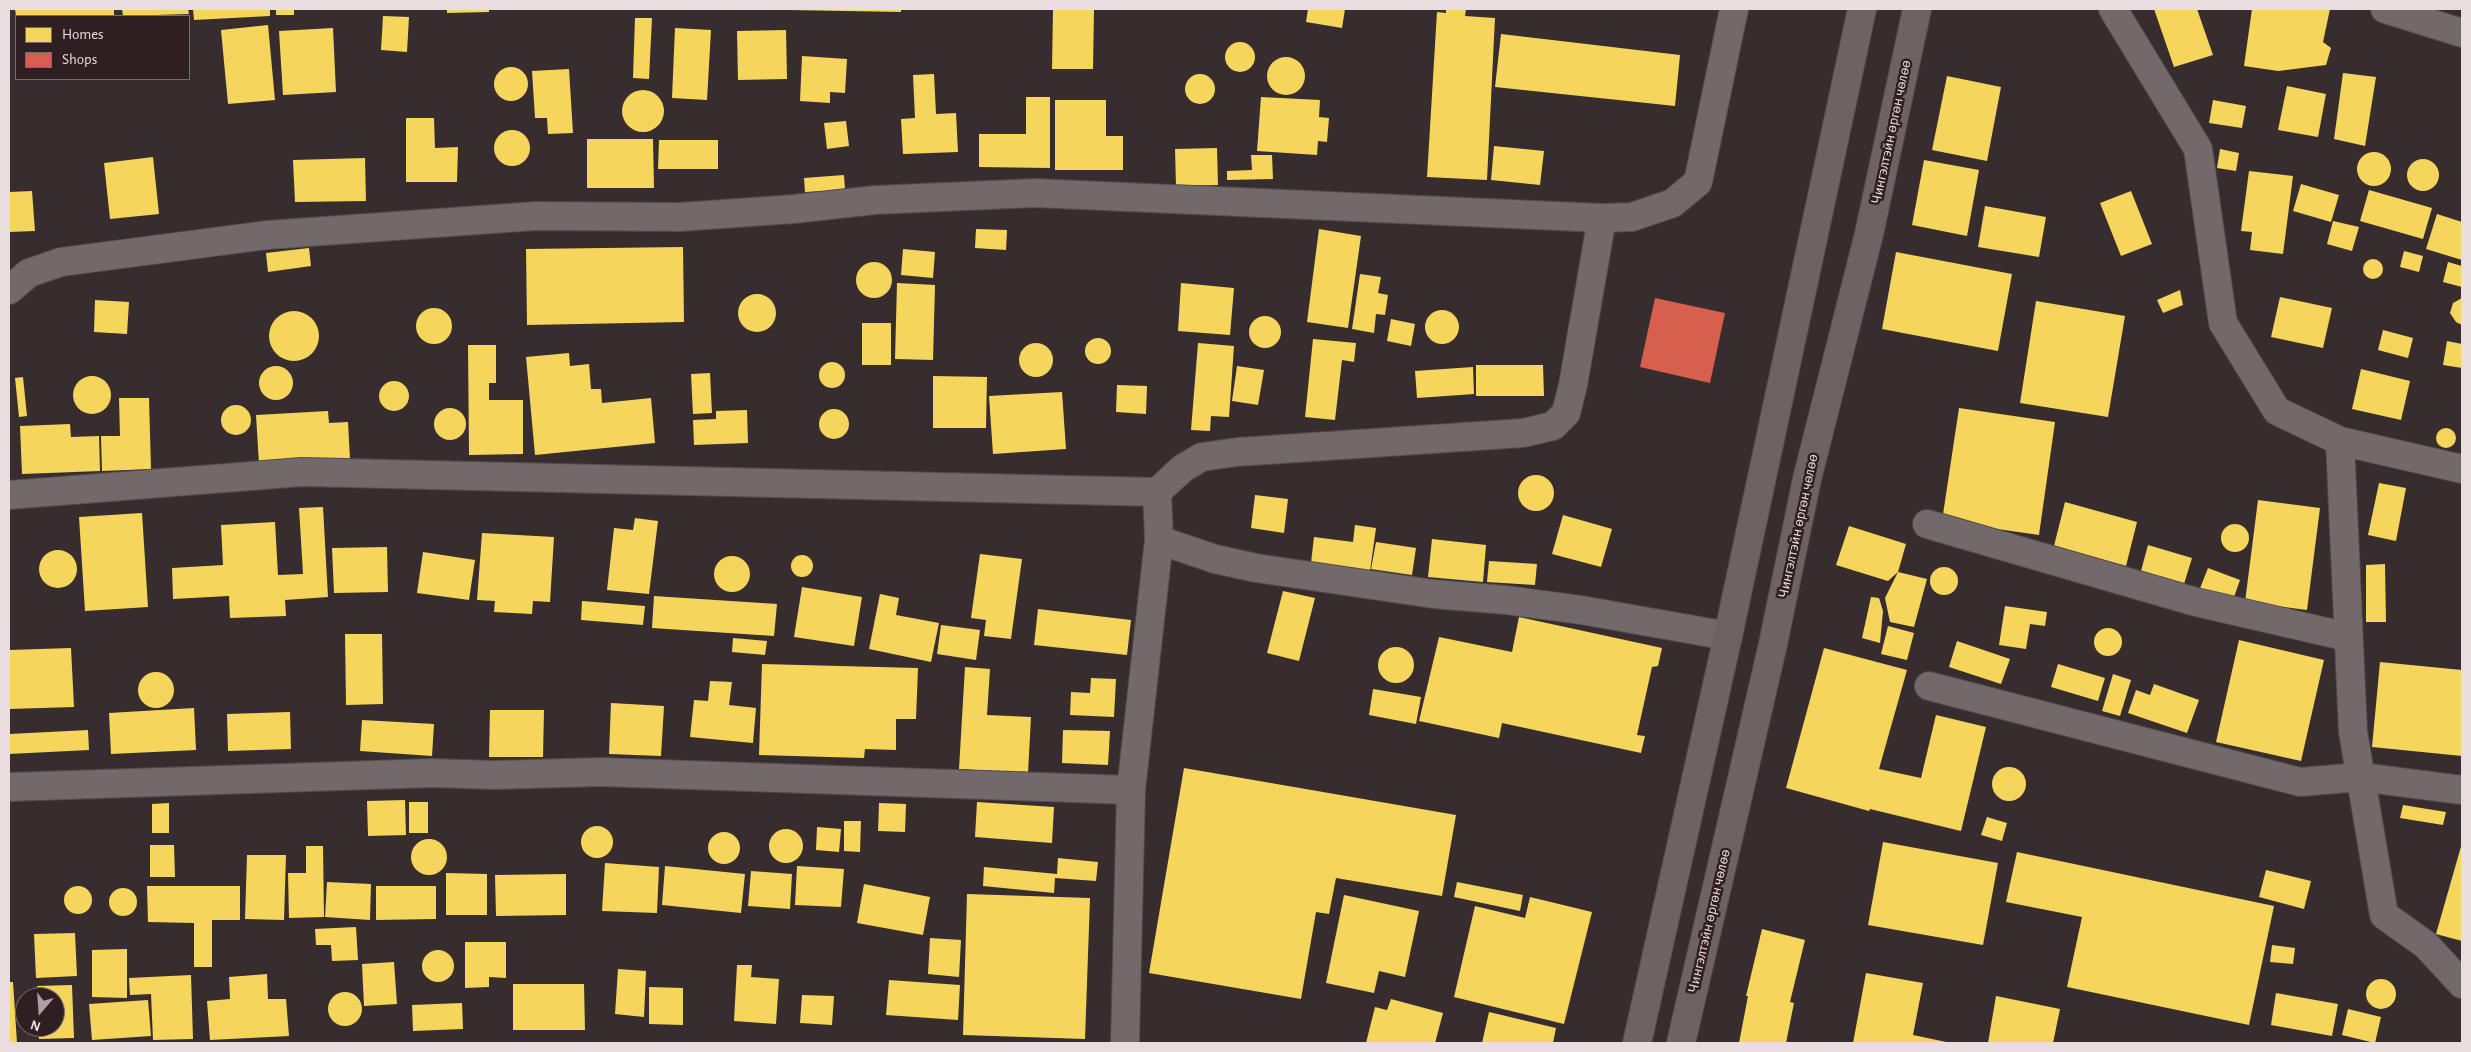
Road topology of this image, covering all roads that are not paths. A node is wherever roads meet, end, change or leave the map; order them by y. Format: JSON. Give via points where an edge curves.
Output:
{"nodes":[{"id":1,"x":1734,"y":9,"type":"edge"},
{"id":2,"x":1862,"y":9,"type":"edge"},
{"id":3,"x":1917,"y":9,"type":"edge"},
{"id":4,"x":2113,"y":9,"type":"edge"},
{"id":5,"x":2385,"y":9,"type":"edge"},
{"id":6,"x":2462,"y":33,"type":"edge"},
{"id":7,"x":1602,"y":218,"type":"junction"},
{"id":8,"x":9,"y":290,"type":"edge"},
{"id":9,"x":2340,"y":441,"type":"junction"},
{"id":10,"x":2462,"y":469,"type":"edge"},
{"id":11,"x":1157,"y":492,"type":"junction"},
{"id":12,"x":9,"y":495,"type":"edge"},
{"id":13,"x":1927,"y":524,"type":"dead end"},
{"id":14,"x":1159,"y":540,"type":"junction"},
{"id":15,"x":1728,"y":636,"type":"junction"},
{"id":16,"x":2348,"y":638,"type":"junction"},
{"id":17,"x":1929,"y":686,"type":"dead end"},
{"id":18,"x":2360,"y":777,"type":"junction"},
{"id":19,"x":9,"y":787,"type":"edge"},
{"id":20,"x":1131,"y":790,"type":"junction"},
{"id":21,"x":2462,"y":790,"type":"edge"},
{"id":22,"x":2462,"y":984,"type":"edge"},
{"id":23,"x":1125,"y":1043,"type":"edge"},
{"id":24,"x":1636,"y":1043,"type":"edge"},
{"id":25,"x":1681,"y":1043,"type":"edge"}],
"edges":[{"from":1,"to":7,"type":"street","via":[[1698,182],[1673,203],[1632,217]]},
{"from":2,"to":15,"type":"main road"},
{"from":3,"to":25,"type":"main road","name":"Чингэлтэйн өргөн чөлөө","via":[[1869,234],[1807,479],[1773,644]]},
{"from":4,"to":9,"type":"street","via":[[2198,149],[2223,323],[2278,411]]},
{"from":5,"to":6,"type":"street"},
{"from":7,"to":8,"type":"street","via":[[1035,193],[894,199],[680,217],[536,216],[266,235],[61,262],[29,273]]},
{"from":7,"to":11,"type":"street","via":[[1573,386],[1566,413],[1553,426],[1523,432],[1202,457],[1183,468]]},
{"from":9,"to":10,"type":"street"},
{"from":9,"to":16,"type":"street"},
{"from":11,"to":12,"type":"street","via":[[302,472]]},
{"from":11,"to":14,"type":"street"},
{"from":13,"to":16,"type":"street","via":[[2196,602]]},
{"from":14,"to":15,"type":"street","via":[[1215,559],[1256,568],[1433,594],[1581,610]]},
{"from":14,"to":20,"type":"street"},
{"from":15,"to":24,"type":"main road"},
{"from":16,"to":18,"type":"street","via":[[2352,732]]},
{"from":17,"to":18,"type":"street","via":[[2300,782]]},
{"from":18,"to":21,"type":"street"},
{"from":18,"to":22,"type":"street","via":[[2384,915],[2426,946]]},
{"from":19,"to":20,"type":"street","via":[[433,773],[602,772]]},
{"from":20,"to":23,"type":"street"}]}
